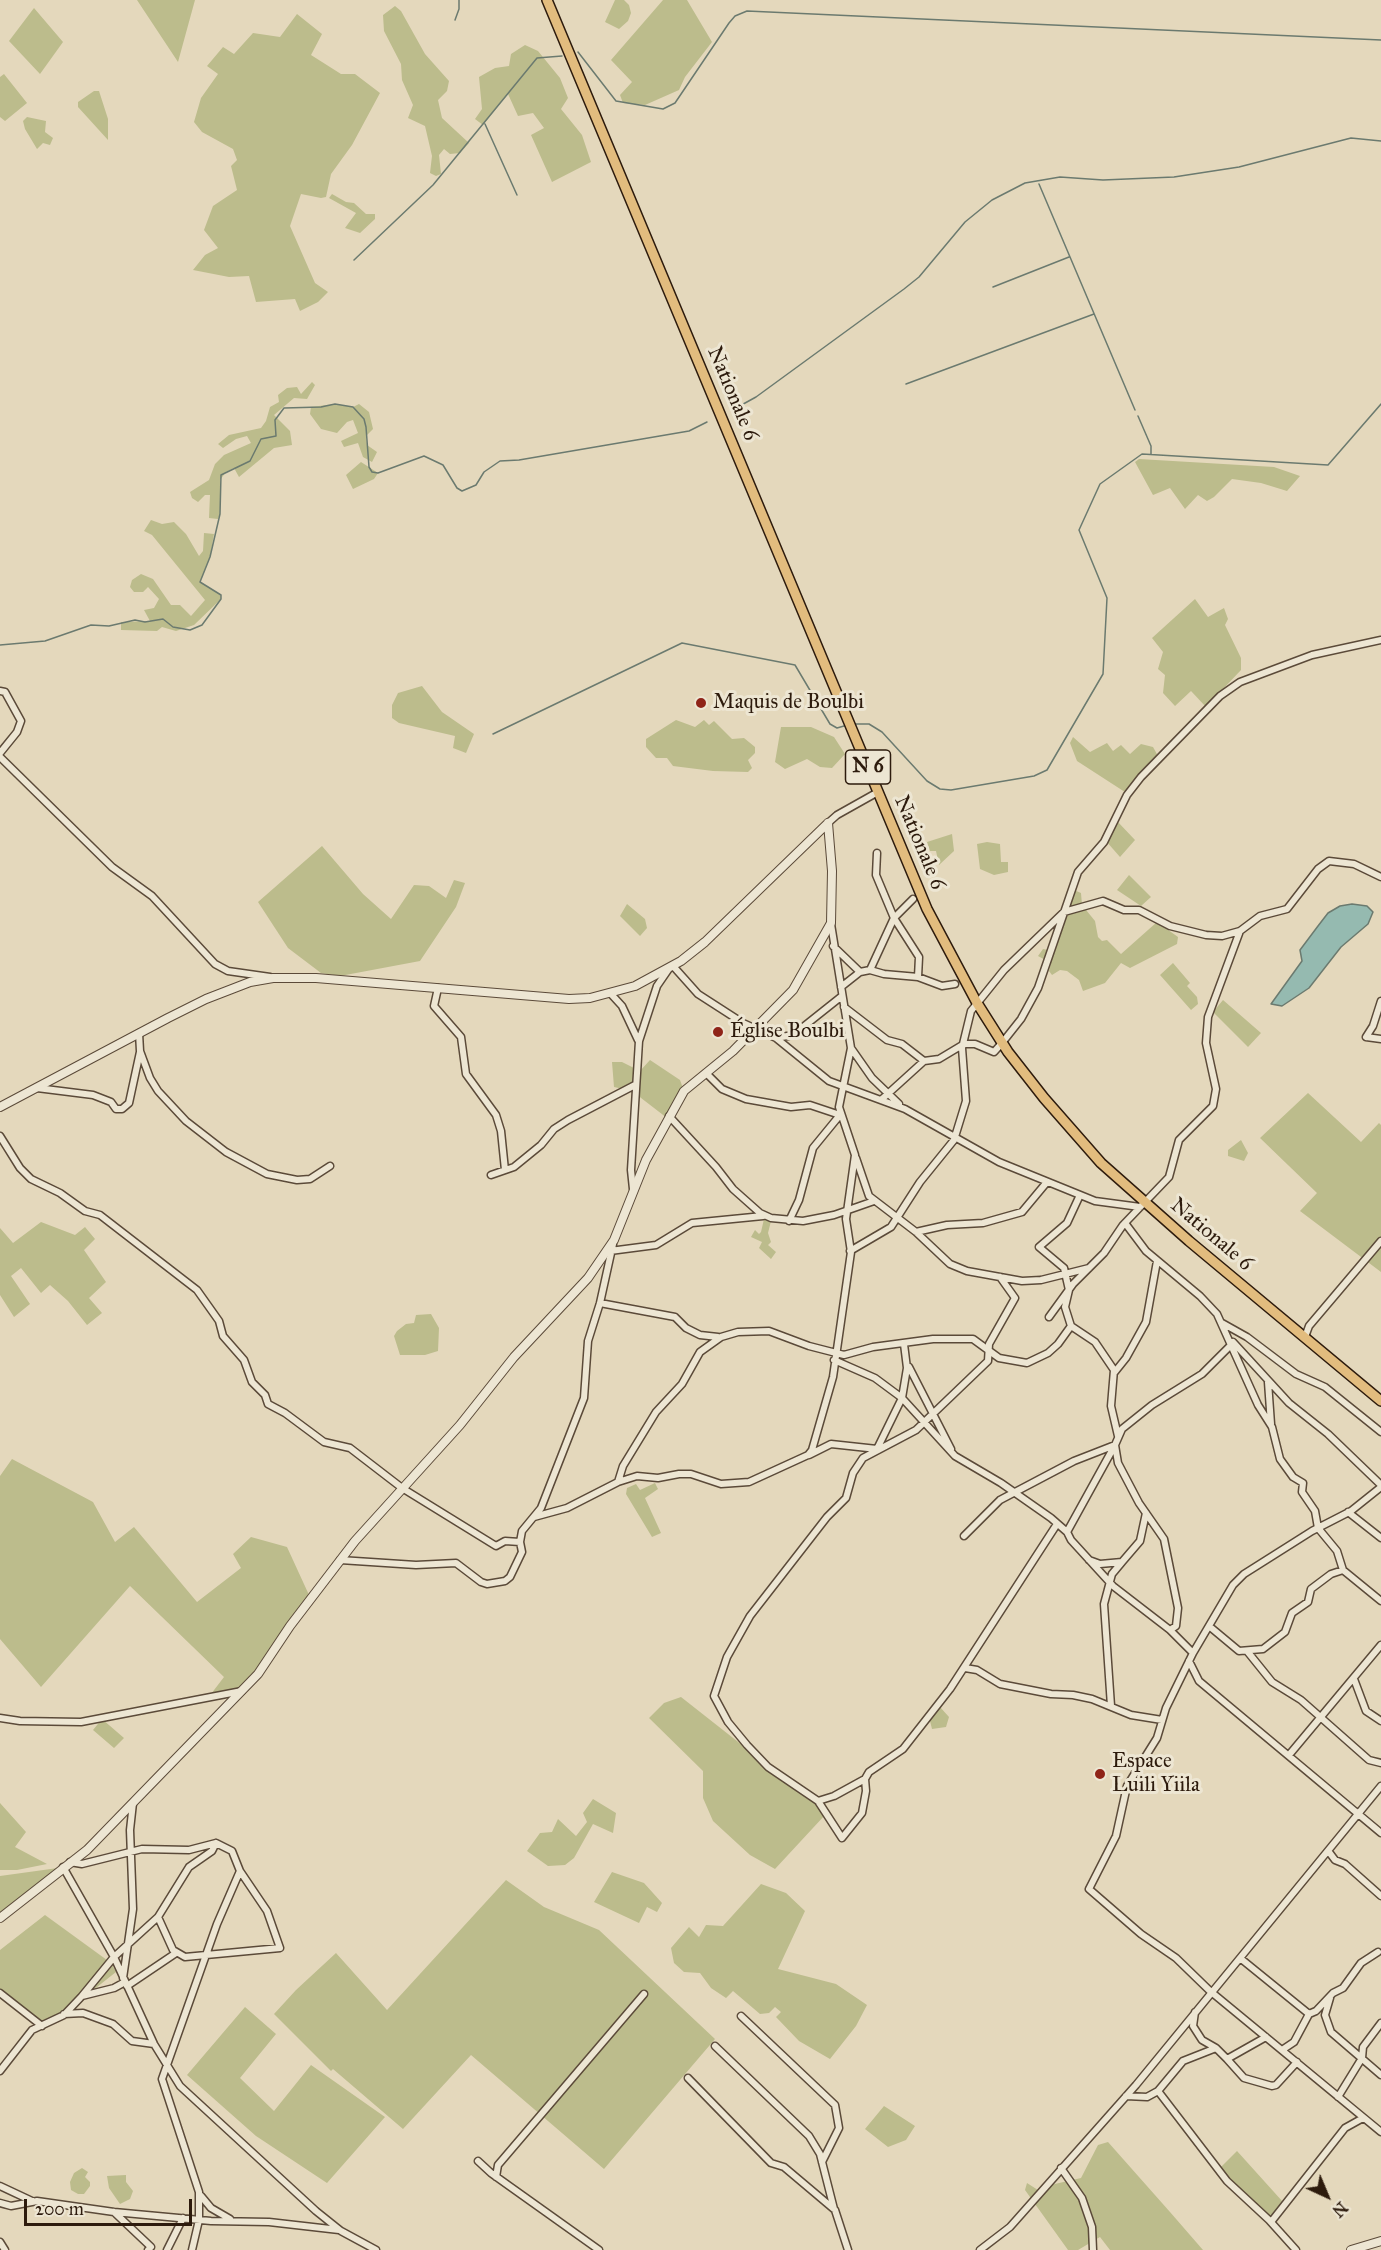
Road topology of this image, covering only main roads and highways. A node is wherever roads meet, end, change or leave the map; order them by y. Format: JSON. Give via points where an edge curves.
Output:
{"nodes":[{"id":1,"x":547,"y":0,"type":"edge"},
{"id":2,"x":1381,"y":1401,"type":"edge"}],
"edges":[{"from":1,"to":2,"type":"main road","name":"Nationale 6","number":"N 6","via":[[878,792],[932,917],[977,1004],[1069,1129],[1142,1204]]}]}
